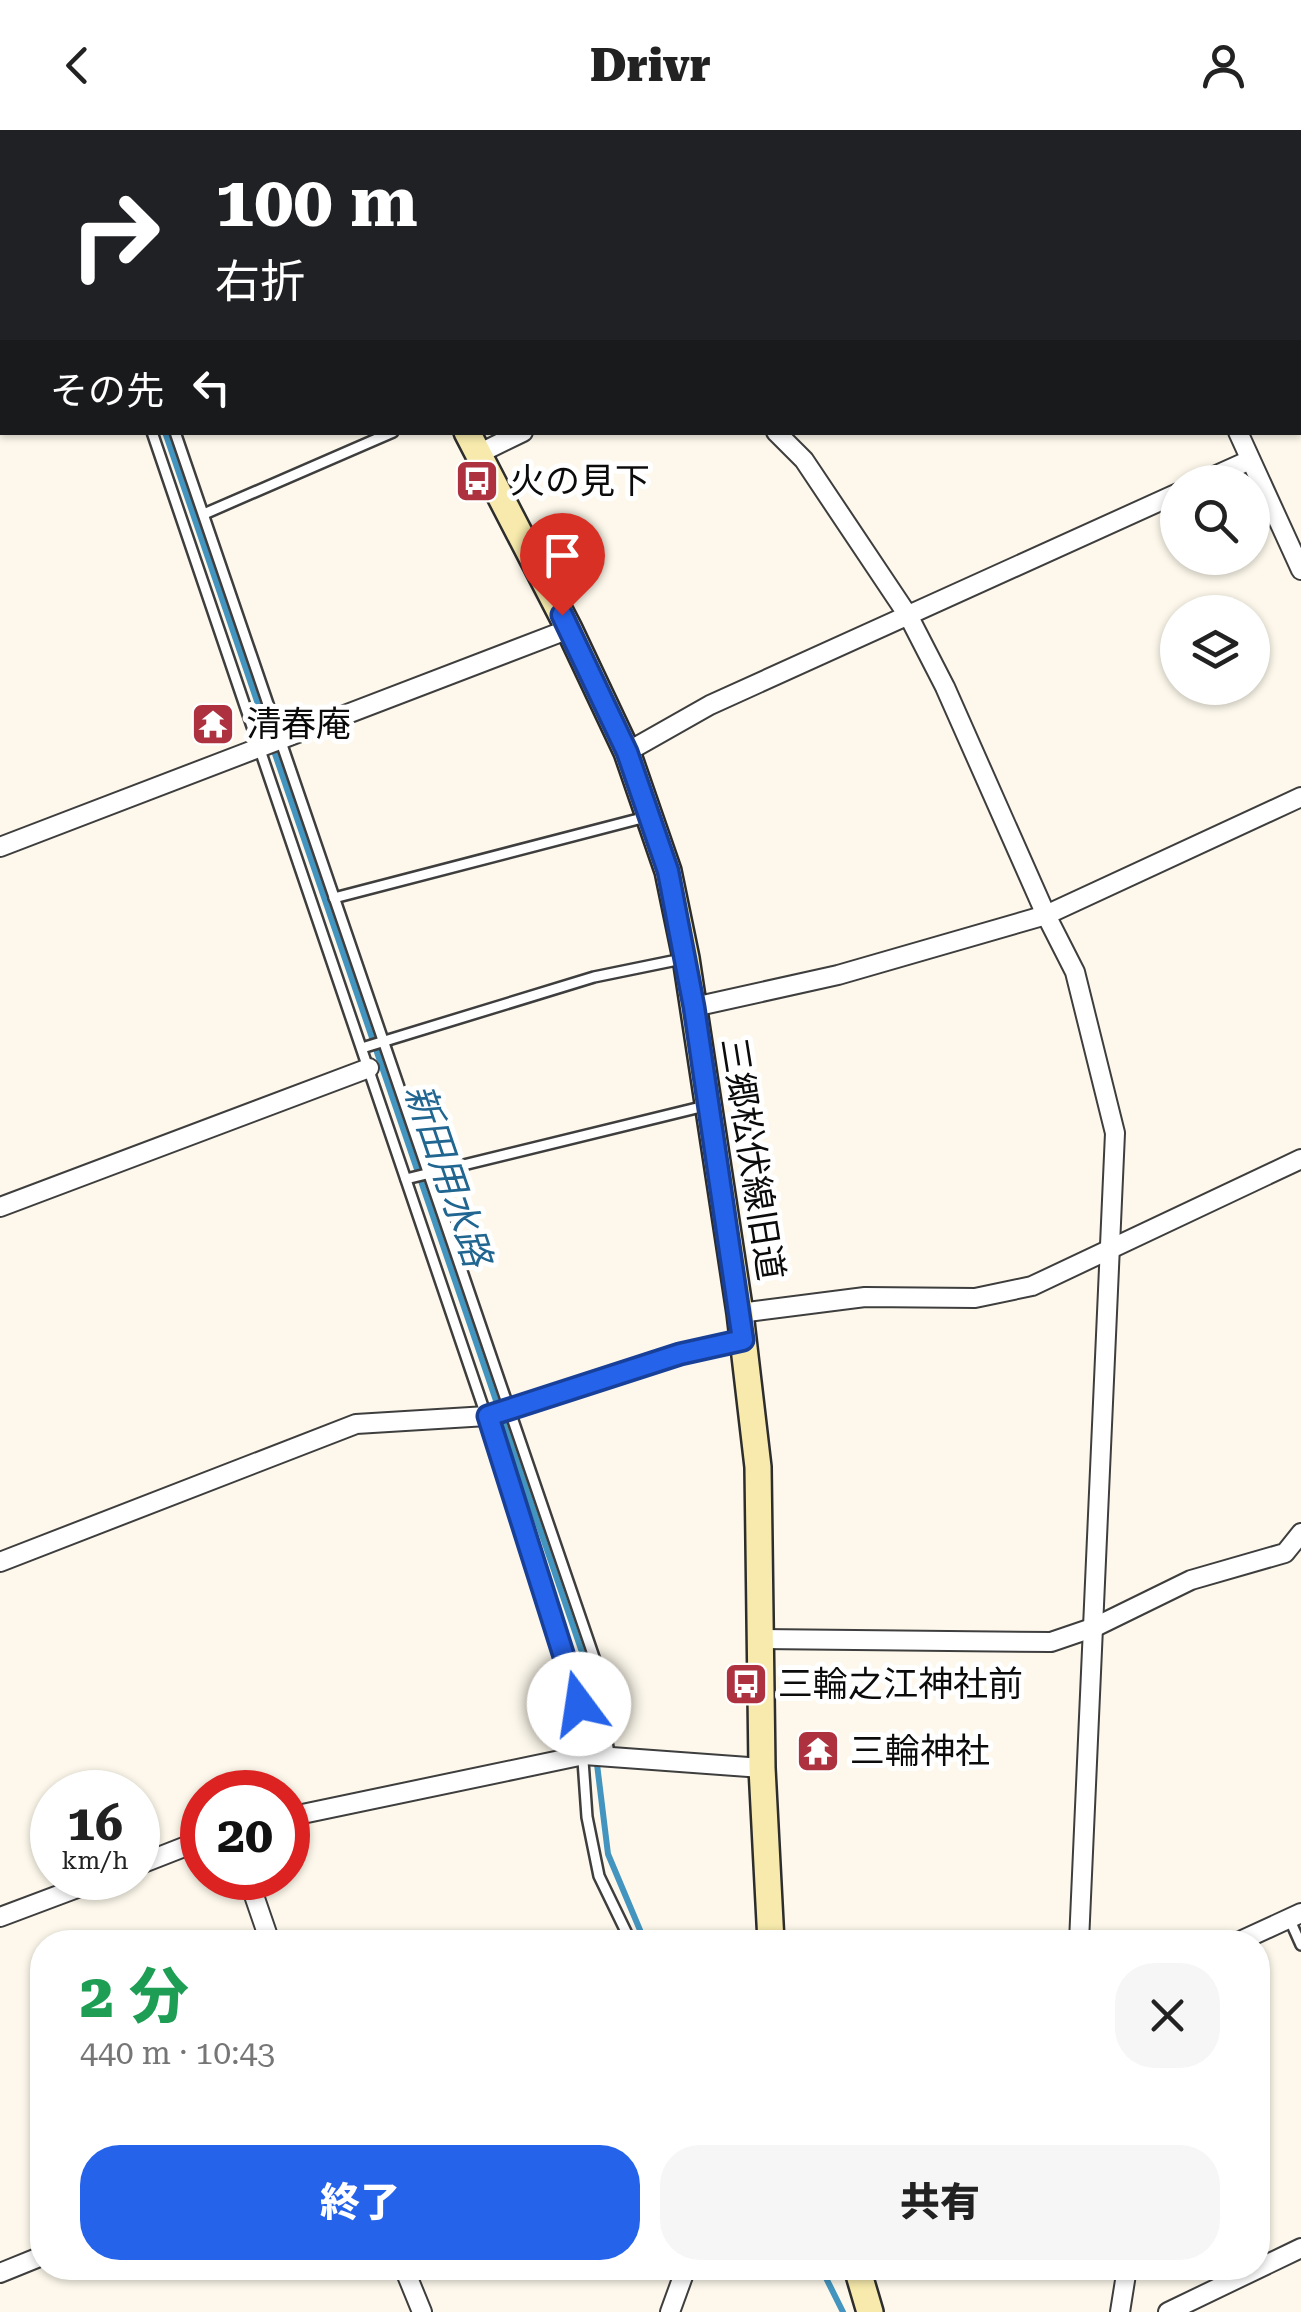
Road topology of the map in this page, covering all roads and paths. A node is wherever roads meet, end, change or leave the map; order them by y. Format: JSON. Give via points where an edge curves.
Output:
{"nodes":[{"id":1,"x":153,"y":435,"type":"edge"},
{"id":2,"x":176,"y":435,"type":"edge"},
{"id":3,"x":386,"y":435,"type":"edge"},
{"id":4,"x":509,"y":435,"type":"edge"},
{"id":5,"x":779,"y":435,"type":"edge"},
{"id":6,"x":1239,"y":435,"type":"edge"},
{"id":7,"x":473,"y":443,"type":"edge"},
{"id":8,"x":1250,"y":460,"type":"junction"},
{"id":9,"x":1239,"y":465,"type":"edge"},
{"id":10,"x":1160,"y":501,"type":"edge"},
{"id":11,"x":204,"y":514,"type":"junction"},
{"id":12,"x":1301,"y":570,"type":"edge"},
{"id":13,"x":909,"y":617,"type":"junction"},
{"id":14,"x":570,"y":629,"type":"junction"},
{"id":15,"x":282,"y":739,"type":"junction"},
{"id":16,"x":261,"y":747,"type":"junction"},
{"id":17,"x":627,"y":752,"type":"junction"},
{"id":18,"x":1301,"y":796,"type":"edge"},
{"id":19,"x":650,"y":816,"type":"junction"},
{"id":20,"x":0,"y":847,"type":"edge"},
{"id":21,"x":334,"y":898,"type":"junction"},
{"id":22,"x":1046,"y":916,"type":"junction"},
{"id":23,"x":686,"y":958,"type":"junction"},
{"id":24,"x":694,"y":1007,"type":"junction"},
{"id":25,"x":386,"y":1041,"type":"junction"},
{"id":26,"x":362,"y":1048,"type":"junction"},
{"id":27,"x":369,"y":1068,"type":"junction"},
{"id":28,"x":708,"y":1106,"type":"junction"},
{"id":29,"x":1301,"y":1159,"type":"edge"},
{"id":30,"x":428,"y":1172,"type":"junction"},
{"id":31,"x":406,"y":1179,"type":"junction"},
{"id":32,"x":0,"y":1207,"type":"edge"},
{"id":33,"x":1110,"y":1249,"type":"junction"},
{"id":34,"x":466,"y":1281,"type":"junction"},
{"id":35,"x":444,"y":1287,"type":"junction"},
{"id":36,"x":740,"y":1313,"type":"junction"},
{"id":37,"x":743,"y":1340,"type":"junction"},
{"id":38,"x":510,"y":1410,"type":"junction"},
{"id":39,"x":488,"y":1416,"type":"junction"},
{"id":40,"x":1301,"y":1534,"type":"edge"},
{"id":41,"x":0,"y":1562,"type":"edge"},
{"id":42,"x":1095,"y":1627,"type":"junction"},
{"id":43,"x":758,"y":1639,"type":"junction"},
{"id":44,"x":584,"y":1755,"type":"junction"},
{"id":45,"x":610,"y":1755,"type":"junction"},
{"id":46,"x":762,"y":1768,"type":"junction"},
{"id":47,"x":310,"y":1812,"type":"edge"},
{"id":48,"x":45,"y":1900,"type":"edge"},
{"id":49,"x":256,"y":1900,"type":"edge"},
{"id":50,"x":1295,"y":1916,"type":"edge"},
{"id":51,"x":0,"y":1917,"type":"edge"},
{"id":52,"x":266,"y":1930,"type":"edge"},
{"id":53,"x":625,"y":1930,"type":"edge"},
{"id":54,"x":770,"y":1930,"type":"edge"},
{"id":55,"x":1080,"y":1930,"type":"edge"},
{"id":56,"x":1264,"y":1930,"type":"edge"},
{"id":57,"x":1301,"y":1945,"type":"edge"},
{"id":58,"x":1301,"y":2248,"type":"edge"},
{"id":59,"x":30,"y":2261,"type":"edge"},
{"id":60,"x":1270,"y":2263,"type":"edge"},
{"id":61,"x":0,"y":2273,"type":"edge"},
{"id":62,"x":409,"y":2280,"type":"edge"},
{"id":63,"x":682,"y":2280,"type":"edge"},
{"id":64,"x":861,"y":2280,"type":"edge"},
{"id":65,"x":1125,"y":2280,"type":"edge"},
{"id":66,"x":1234,"y":2280,"type":"edge"},
{"id":67,"x":422,"y":2312,"type":"edge"},
{"id":68,"x":670,"y":2312,"type":"edge"},
{"id":69,"x":870,"y":2312,"type":"edge"},
{"id":70,"x":1120,"y":2312,"type":"edge"},
{"id":71,"x":1168,"y":2312,"type":"edge"}],
"edges":[{"from":1,"to":16,"type":"lane"},
{"from":2,"to":11,"type":"lane"},
{"from":3,"to":11,"type":"lane"},
{"from":4,"to":7,"type":"street"},
{"from":5,"to":13,"type":"street","via":[[804,460]]},
{"from":6,"to":8,"type":"street"},
{"from":7,"to":14,"type":"street","name":"三郷松伏線旧道"},
{"from":8,"to":9,"type":"street"},
{"from":8,"to":12,"type":"street"},
{"from":10,"to":13,"type":"street"},
{"from":11,"to":15,"type":"lane"},
{"from":13,"to":17,"type":"street","via":[[710,705]]},
{"from":13,"to":22,"type":"street"},
{"from":14,"to":15,"type":"street"},
{"from":14,"to":17,"type":"street","name":"三郷松伏線旧道"},
{"from":15,"to":16,"type":"street"},
{"from":15,"to":21,"type":"lane"},
{"from":16,"to":20,"type":"street"},
{"from":16,"to":26,"type":"lane"},
{"from":17,"to":19,"type":"street","name":"三郷松伏線旧道"},
{"from":18,"to":22,"type":"street"},
{"from":19,"to":21,"type":"lane"},
{"from":19,"to":23,"type":"street","name":"三郷松伏線旧道"},
{"from":21,"to":25,"type":"lane"},
{"from":22,"to":24,"type":"street","via":[[838,975]]},
{"from":22,"to":33,"type":"street","via":[[1076,972],[1115,1133]]},
{"from":23,"to":24,"type":"street","name":"三郷松伏線旧道"},
{"from":23,"to":25,"type":"lane","via":[[594,977]]},
{"from":24,"to":28,"type":"street","name":"三郷松伏線旧道"},
{"from":25,"to":26,"type":"lane"},
{"from":25,"to":30,"type":"lane"},
{"from":26,"to":27,"type":"lane"},
{"from":27,"to":31,"type":"lane"},
{"from":27,"to":32,"type":"street"},
{"from":28,"to":30,"type":"lane"},
{"from":28,"to":36,"type":"street","name":"三郷松伏線旧道"},
{"from":29,"to":33,"type":"street"},
{"from":30,"to":31,"type":"lane"},
{"from":30,"to":34,"type":"lane"},
{"from":31,"to":35,"type":"lane"},
{"from":33,"to":36,"type":"street","via":[[1032,1286],[974,1298],[865,1297]]},
{"from":33,"to":42,"type":"street"},
{"from":34,"to":35,"type":"lane"},
{"from":34,"to":38,"type":"lane"},
{"from":35,"to":39,"type":"lane"},
{"from":36,"to":37,"type":"street","name":"三郷松伏線旧道"},
{"from":37,"to":38,"type":"street"},
{"from":37,"to":43,"type":"street","name":"三郷松伏線旧道","via":[[758,1467]]},
{"from":38,"to":39,"type":"street"},
{"from":38,"to":45,"type":"lane","via":[[596,1663]]},
{"from":39,"to":41,"type":"street","via":[[356,1424]]},
{"from":39,"to":44,"type":"lane","via":[[568,1658]]},
{"from":40,"to":42,"type":"street","via":[[1285,1553],[1191,1580]]},
{"from":42,"to":43,"type":"street","via":[[1051,1642]]},
{"from":42,"to":55,"type":"street"},
{"from":43,"to":46,"type":"street","name":"三郷松伏線旧道"},
{"from":44,"to":45,"type":"street"},
{"from":44,"to":47,"type":"street"},
{"from":44,"to":53,"type":"lane","via":[[599,1876]]},
{"from":45,"to":46,"type":"street"},
{"from":46,"to":54,"type":"street","name":"三郷松伏線旧道"},
{"from":48,"to":51,"type":"street"},
{"from":49,"to":52,"type":"street"},
{"from":50,"to":56,"type":"street"},
{"from":50,"to":57,"type":"lane"},
{"from":58,"to":60,"type":"street"},
{"from":59,"to":61,"type":"street"},
{"from":62,"to":67,"type":"street"},
{"from":63,"to":68,"type":"street"},
{"from":64,"to":69,"type":"street"},
{"from":65,"to":70,"type":"street"},
{"from":66,"to":71,"type":"street"}]}
